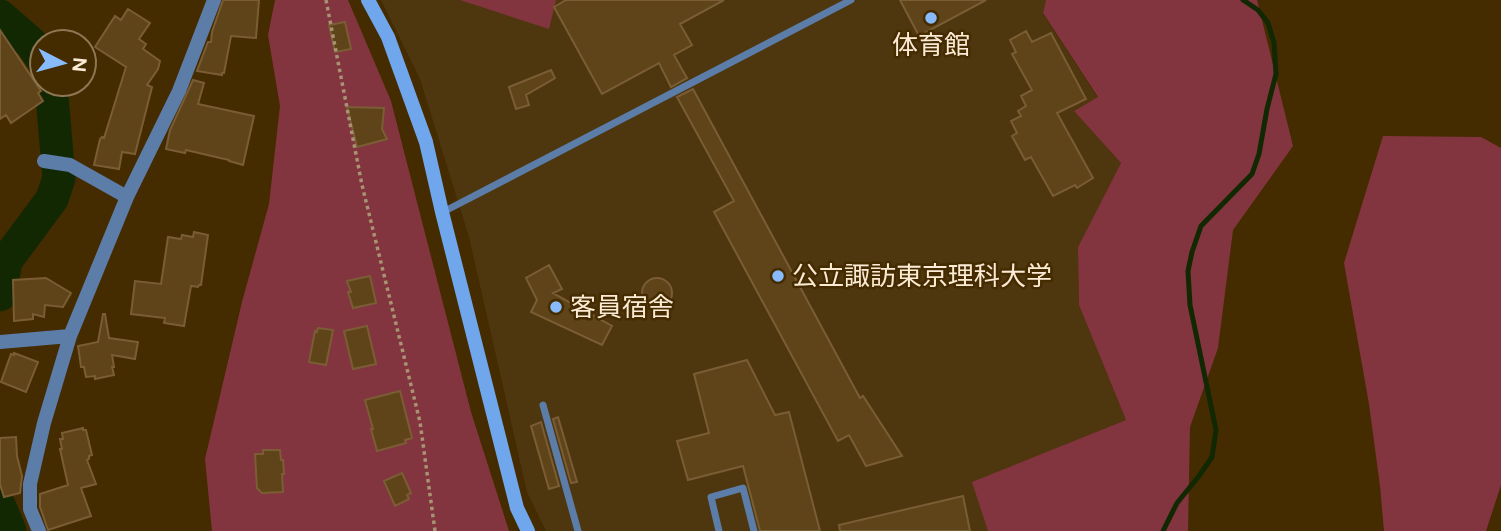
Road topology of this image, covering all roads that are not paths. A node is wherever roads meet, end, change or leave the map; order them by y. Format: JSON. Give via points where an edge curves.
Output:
{"nodes":[{"id":1,"x":215,"y":0,"type":"edge"},
{"id":2,"x":368,"y":0,"type":"edge"},
{"id":3,"x":851,"y":0,"type":"edge"},
{"id":4,"x":44,"y":161,"type":"dead end"},
{"id":5,"x":127,"y":197,"type":"junction"},
{"id":6,"x":442,"y":212,"type":"junction"},
{"id":7,"x":70,"y":336,"type":"junction"},
{"id":8,"x":5,"y":341,"type":"edge"},
{"id":9,"x":543,"y":405,"type":"dead end"},
{"id":10,"x":40,"y":531,"type":"edge"},
{"id":11,"x":528,"y":531,"type":"edge"},
{"id":12,"x":578,"y":531,"type":"edge"},
{"id":13,"x":719,"y":531,"type":"edge"},
{"id":14,"x":754,"y":531,"type":"edge"}],
"edges":[{"from":1,"to":5,"type":"street","via":[[179,91]]},
{"from":2,"to":6,"type":"street","via":[[388,37],[426,142]]},
{"from":3,"to":6,"type":"lane"},
{"from":4,"to":5,"type":"street","via":[[70,165]]},
{"from":5,"to":7,"type":"street"},
{"from":6,"to":11,"type":"street","via":[[517,508]]},
{"from":7,"to":8,"type":"street"},
{"from":7,"to":10,"type":"street","via":[[30,484],[30,509]]},
{"from":9,"to":12,"type":"lane"},
{"from":13,"to":14,"type":"lane","via":[[711,497],[743,488]]}]}
